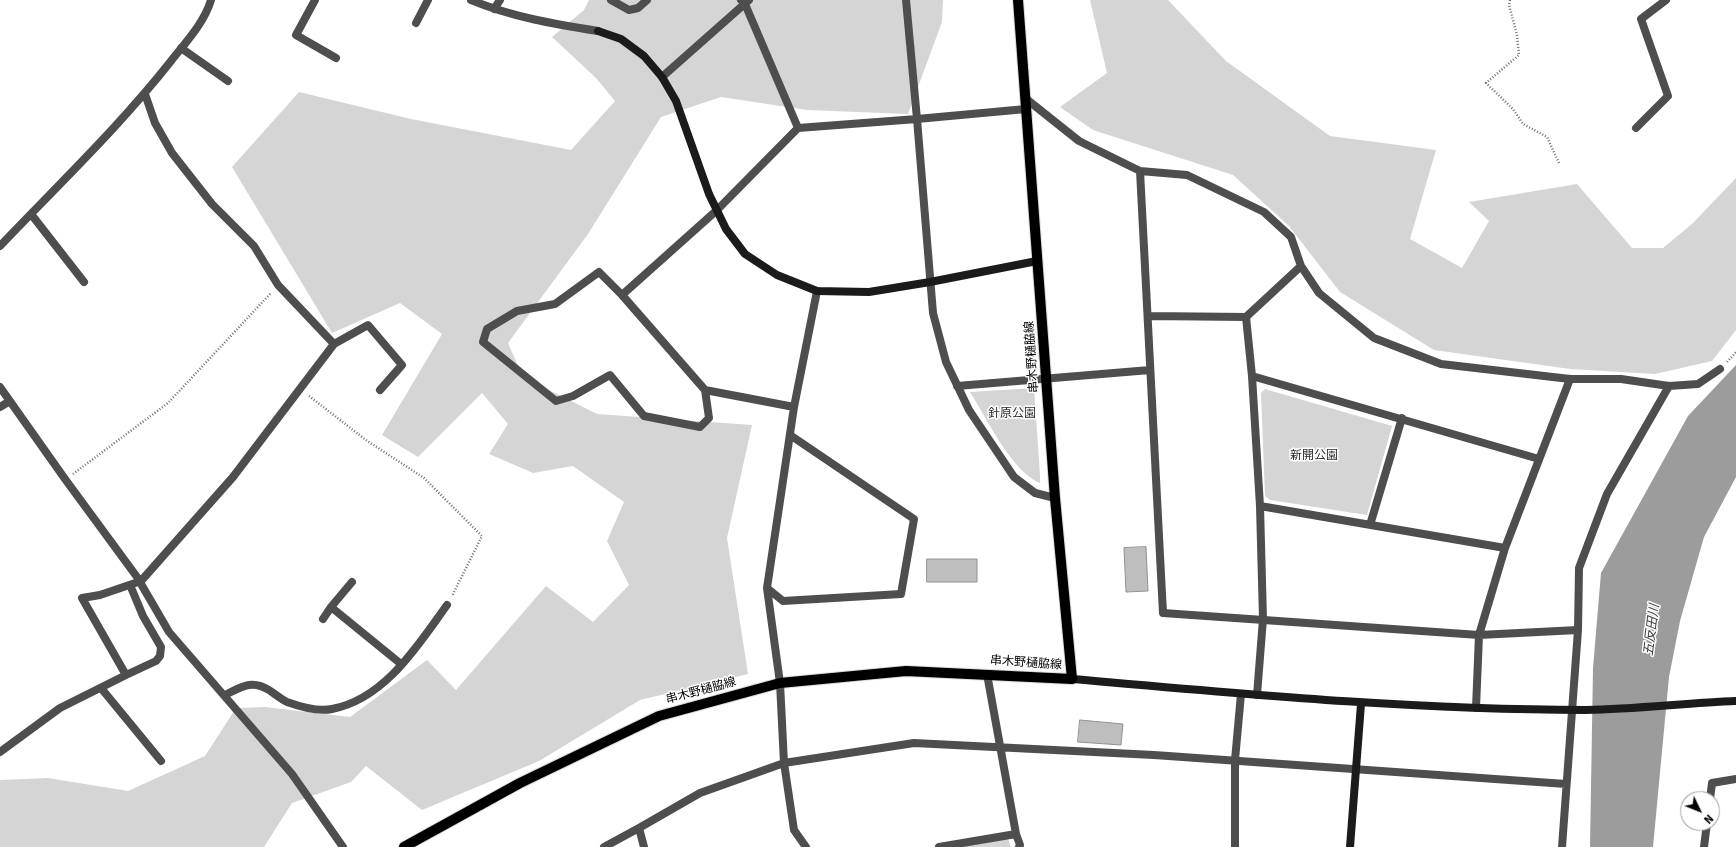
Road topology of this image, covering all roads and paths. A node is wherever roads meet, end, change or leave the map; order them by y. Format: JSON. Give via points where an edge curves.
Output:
{"nodes":[{"id":1,"x":211,"y":0,"type":"edge"},
{"id":2,"x":315,"y":0,"type":"edge"},
{"id":3,"x":428,"y":0,"type":"edge"},
{"id":4,"x":471,"y":0,"type":"edge"},
{"id":5,"x":500,"y":0,"type":"edge"},
{"id":6,"x":611,"y":0,"type":"edge"},
{"id":7,"x":647,"y":0,"type":"edge"},
{"id":8,"x":906,"y":0,"type":"edge"},
{"id":9,"x":1018,"y":0,"type":"edge"},
{"id":10,"x":1510,"y":0,"type":"edge"},
{"id":11,"x":1666,"y":0,"type":"edge"},
{"id":12,"x":745,"y":1,"type":"edge"},
{"id":13,"x":494,"y":9,"type":"junction"},
{"id":14,"x":416,"y":23,"type":"dead end"},
{"id":15,"x":181,"y":48,"type":"junction"},
{"id":16,"x":336,"y":58,"type":"dead end"},
{"id":17,"x":662,"y":77,"type":"junction"},
{"id":18,"x":228,"y":81,"type":"dead end"},
{"id":19,"x":144,"y":94,"type":"junction"},
{"id":20,"x":1025,"y":98,"type":"junction"},
{"id":21,"x":1026,"y":109,"type":"junction"},
{"id":22,"x":917,"y":119,"type":"junction"},
{"id":23,"x":798,"y":128,"type":"junction"},
{"id":24,"x":1636,"y":128,"type":"dead end"},
{"id":25,"x":1559,"y":163,"type":"dead end"},
{"id":26,"x":1140,"y":171,"type":"junction"},
{"id":27,"x":716,"y":211,"type":"junction"},
{"id":28,"x":31,"y":214,"type":"junction"},
{"id":29,"x":0,"y":246,"type":"edge"},
{"id":30,"x":1037,"y":261,"type":"junction"},
{"id":31,"x":1301,"y":266,"type":"junction"},
{"id":32,"x":84,"y":282,"type":"dead end"},
{"id":33,"x":930,"y":282,"type":"junction"},
{"id":34,"x":278,"y":285,"type":"junction"},
{"id":35,"x":817,"y":291,"type":"junction"},
{"id":36,"x":622,"y":295,"type":"junction"},
{"id":37,"x":1148,"y":316,"type":"junction"},
{"id":38,"x":1246,"y":316,"type":"junction"},
{"id":39,"x":334,"y":344,"type":"junction"},
{"id":40,"x":1720,"y":369,"type":"dead end"},
{"id":41,"x":1150,"y":370,"type":"junction"},
{"id":42,"x":1252,"y":376,"type":"junction"},
{"id":43,"x":1046,"y":379,"type":"junction"},
{"id":44,"x":1570,"y":379,"type":"junction"},
{"id":45,"x":957,"y":386,"type":"junction"},
{"id":46,"x":1670,"y":386,"type":"junction"},
{"id":47,"x":0,"y":387,"type":"edge"},
{"id":48,"x":299,"y":389,"type":"junction"},
{"id":49,"x":380,"y":390,"type":"dead end"},
{"id":50,"x":705,"y":390,"type":"junction"},
{"id":51,"x":10,"y":401,"type":"junction"},
{"id":52,"x":0,"y":407,"type":"edge"},
{"id":53,"x":794,"y":407,"type":"junction"},
{"id":54,"x":1402,"y":418,"type":"junction"},
{"id":55,"x":790,"y":435,"type":"junction"},
{"id":56,"x":1538,"y":459,"type":"junction"},
{"id":57,"x":65,"y":479,"type":"junction"},
{"id":58,"x":1055,"y":498,"type":"junction"},
{"id":59,"x":1260,"y":506,"type":"junction"},
{"id":60,"x":1370,"y":525,"type":"junction"},
{"id":61,"x":1505,"y":548,"type":"junction"},
{"id":62,"x":140,"y":581,"type":"junction"},
{"id":63,"x":352,"y":582,"type":"dead end"},
{"id":64,"x":130,"y":585,"type":"junction"},
{"id":65,"x":767,"y":588,"type":"junction"},
{"id":66,"x":447,"y":605,"type":"joint"},
{"id":67,"x":331,"y":607,"type":"junction"},
{"id":68,"x":322,"y":619,"type":"dead end"},
{"id":69,"x":1263,"y":619,"type":"junction"},
{"id":70,"x":1578,"y":630,"type":"junction"},
{"id":71,"x":1479,"y":635,"type":"junction"},
{"id":72,"x":401,"y":664,"type":"junction"},
{"id":73,"x":987,"y":674,"type":"junction"},
{"id":74,"x":126,"y":675,"type":"junction"},
{"id":75,"x":1072,"y":679,"type":"junction"},
{"id":76,"x":780,"y":683,"type":"junction"},
{"id":77,"x":101,"y":688,"type":"junction"},
{"id":78,"x":1241,"y":694,"type":"junction"},
{"id":79,"x":225,"y":695,"type":"junction"},
{"id":80,"x":1257,"y":695,"type":"junction"},
{"id":81,"x":1736,"y":701,"type":"edge"},
{"id":82,"x":1361,"y":704,"type":"junction"},
{"id":83,"x":1476,"y":708,"type":"junction"},
{"id":84,"x":1571,"y":709,"type":"junction"},
{"id":85,"x":1000,"y":748,"type":"junction"},
{"id":86,"x":1,"y":750,"type":"edge"},
{"id":87,"x":1235,"y":760,"type":"junction"},
{"id":88,"x":162,"y":761,"type":"dead end"},
{"id":89,"x":784,"y":763,"type":"junction"},
{"id":90,"x":1356,"y":769,"type":"junction"},
{"id":91,"x":1736,"y":779,"type":"edge"},
{"id":92,"x":1566,"y":784,"type":"junction"},
{"id":93,"x":1711,"y":791,"type":"edge"},
{"id":94,"x":639,"y":828,"type":"junction"},
{"id":95,"x":1706,"y":831,"type":"edge"},
{"id":96,"x":1016,"y":834,"type":"junction"},
{"id":97,"x":343,"y":847,"type":"edge"},
{"id":98,"x":404,"y":847,"type":"edge"},
{"id":99,"x":604,"y":847,"type":"edge"},
{"id":100,"x":644,"y":847,"type":"edge"},
{"id":101,"x":806,"y":847,"type":"edge"},
{"id":102,"x":939,"y":847,"type":"edge"},
{"id":103,"x":1019,"y":847,"type":"edge"},
{"id":104,"x":1235,"y":847,"type":"edge"},
{"id":105,"x":1350,"y":847,"type":"edge"},
{"id":106,"x":1562,"y":847,"type":"edge"},
{"id":107,"x":1704,"y":847,"type":"edge"}],
"edges":[{"from":1,"to":15,"type":"street","via":[[208,10]]},
{"from":2,"to":16,"type":"street","via":[[296,35]]},
{"from":3,"to":14,"type":"street"},
{"from":4,"to":13,"type":"street"},
{"from":5,"to":13,"type":"street"},
{"from":6,"to":7,"type":"street","via":[[629,10],[638,8]]},
{"from":8,"to":22,"type":"street"},
{"from":9,"to":20,"type":"main road","name":"串木野樋脇線"},
{"from":10,"to":25,"type":"path","via":[[1518,55],[1486,83],[1523,124],[1547,137]]},
{"from":11,"to":24,"type":"street","via":[[1641,18],[1668,96]]},
{"from":12,"to":17,"type":"street"},
{"from":12,"to":23,"type":"street"},
{"from":13,"to":17,"type":"street","via":[[541,22],[598,31],[621,39],[644,56]]},
{"from":15,"to":18,"type":"street"},
{"from":15,"to":19,"type":"street"},
{"from":17,"to":27,"type":"street","via":[[676,101]]},
{"from":19,"to":28,"type":"street"},
{"from":19,"to":34,"type":"street","via":[[155,123],[172,153],[212,204],[254,246]]},
{"from":20,"to":21,"type":"main road","name":"串木野樋脇線"},
{"from":20,"to":26,"type":"street","via":[[1079,141]]},
{"from":21,"to":22,"type":"street"},
{"from":21,"to":30,"type":"main road","name":"串木野樋脇線"},
{"from":22,"to":23,"type":"street"},
{"from":22,"to":33,"type":"street"},
{"from":23,"to":27,"type":"street"},
{"from":26,"to":31,"type":"street","via":[[1187,175],[1264,212],[1291,237]]},
{"from":26,"to":37,"type":"street"},
{"from":27,"to":35,"type":"street","via":[[745,254],[776,275]]},
{"from":27,"to":36,"type":"street"},
{"from":28,"to":29,"type":"street"},
{"from":28,"to":32,"type":"street"},
{"from":30,"to":33,"type":"street"},
{"from":30,"to":43,"type":"main road","name":"串木野樋脇線"},
{"from":31,"to":38,"type":"street"},
{"from":31,"to":44,"type":"street","via":[[1319,293],[1374,338],[1441,364]]},
{"from":33,"to":35,"type":"street","via":[[869,292]]},
{"from":33,"to":45,"type":"street","via":[[938,334],[946,362]]},
{"from":34,"to":39,"type":"street"},
{"from":34,"to":57,"type":"path","via":[[168,403]]},
{"from":35,"to":53,"type":"street"},
{"from":36,"to":50,"type":"street"},
{"from":36,"to":50,"type":"street","via":[[599,272],[555,304],[517,311],[493,325],[487,329],[483,342],[556,401],[572,396],[610,375],[644,416],[700,427],[709,418]]},
{"from":37,"to":38,"type":"street"},
{"from":37,"to":41,"type":"street"},
{"from":38,"to":42,"type":"street"},
{"from":39,"to":48,"type":"street"},
{"from":39,"to":49,"type":"street","via":[[368,325],[402,365]]},
{"from":40,"to":46,"type":"street","via":[[1698,384]]},
{"from":41,"to":43,"type":"street"},
{"from":41,"to":69,"type":"street","via":[[1163,613]]},
{"from":42,"to":54,"type":"street"},
{"from":42,"to":59,"type":"street"},
{"from":43,"to":45,"type":"street"},
{"from":43,"to":58,"type":"main road","name":"串木野樋脇線"},
{"from":44,"to":46,"type":"street","via":[[1621,379]]},
{"from":44,"to":56,"type":"street"},
{"from":45,"to":58,"type":"street","via":[[969,410],[1014,477],[1035,492]]},
{"from":46,"to":70,"type":"street","via":[[1607,494],[1579,568]]},
{"from":47,"to":51,"type":"street"},
{"from":48,"to":62,"type":"street","via":[[233,477]]},
{"from":48,"to":66,"type":"path","via":[[366,440],[424,478],[482,536]]},
{"from":50,"to":53,"type":"street"},
{"from":51,"to":52,"type":"street"},
{"from":51,"to":57,"type":"street"},
{"from":53,"to":55,"type":"street"},
{"from":54,"to":56,"type":"street"},
{"from":54,"to":60,"type":"street"},
{"from":55,"to":65,"type":"street"},
{"from":55,"to":65,"type":"street","via":[[914,519],[902,594],[783,601]]},
{"from":56,"to":61,"type":"street"},
{"from":57,"to":62,"type":"street"},
{"from":58,"to":75,"type":"main road","name":"串木野樋脇線"},
{"from":59,"to":60,"type":"street"},
{"from":59,"to":69,"type":"street"},
{"from":60,"to":61,"type":"street"},
{"from":61,"to":71,"type":"street"},
{"from":62,"to":64,"type":"street"},
{"from":62,"to":79,"type":"street","via":[[169,632]]},
{"from":63,"to":67,"type":"street"},
{"from":64,"to":74,"type":"street","via":[[161,647],[160,656],[156,661]]},
{"from":64,"to":74,"type":"street","via":[[82,598]]},
{"from":65,"to":76,"type":"street"},
{"from":66,"to":72,"type":"street"},
{"from":67,"to":68,"type":"street"},
{"from":67,"to":72,"type":"street"},
{"from":69,"to":71,"type":"street"},
{"from":69,"to":80,"type":"street"},
{"from":70,"to":71,"type":"street"},
{"from":70,"to":84,"type":"street"},
{"from":71,"to":83,"type":"street"},
{"from":72,"to":79,"type":"street","via":[[374,689],[354,702],[331,709],[309,709],[286,701],[264,686],[246,684]]},
{"from":73,"to":75,"type":"main road","name":"串木野樋脇線"},
{"from":73,"to":76,"type":"main road","name":"串木野樋脇線","via":[[906,671]]},
{"from":73,"to":85,"type":"street"},
{"from":74,"to":77,"type":"street"},
{"from":75,"to":78,"type":"street"},
{"from":76,"to":89,"type":"street"},
{"from":76,"to":98,"type":"main road","name":"串木野樋脇線","via":[[659,716],[520,783]]},
{"from":77,"to":86,"type":"street","via":[[60,708]]},
{"from":77,"to":88,"type":"street"},
{"from":78,"to":80,"type":"street"},
{"from":78,"to":87,"type":"street"},
{"from":79,"to":97,"type":"street","via":[[292,774]]},
{"from":80,"to":82,"type":"street"},
{"from":81,"to":84,"type":"street","via":[[1650,708]]},
{"from":82,"to":83,"type":"street"},
{"from":82,"to":90,"type":"street"},
{"from":83,"to":84,"type":"street"},
{"from":84,"to":92,"type":"street"},
{"from":85,"to":87,"type":"street"},
{"from":85,"to":89,"type":"street","via":[[914,743]]},
{"from":85,"to":96,"type":"street"},
{"from":87,"to":90,"type":"street"},
{"from":87,"to":104,"type":"street"},
{"from":89,"to":94,"type":"street","via":[[700,792]]},
{"from":89,"to":101,"type":"street","via":[[794,830]]},
{"from":90,"to":92,"type":"street"},
{"from":90,"to":105,"type":"street"},
{"from":91,"to":93,"type":"street","via":[[1712,783]]},
{"from":92,"to":106,"type":"street"},
{"from":94,"to":99,"type":"street"},
{"from":94,"to":100,"type":"street"},
{"from":95,"to":107,"type":"street"},
{"from":96,"to":102,"type":"street"},
{"from":96,"to":103,"type":"street"}]}
